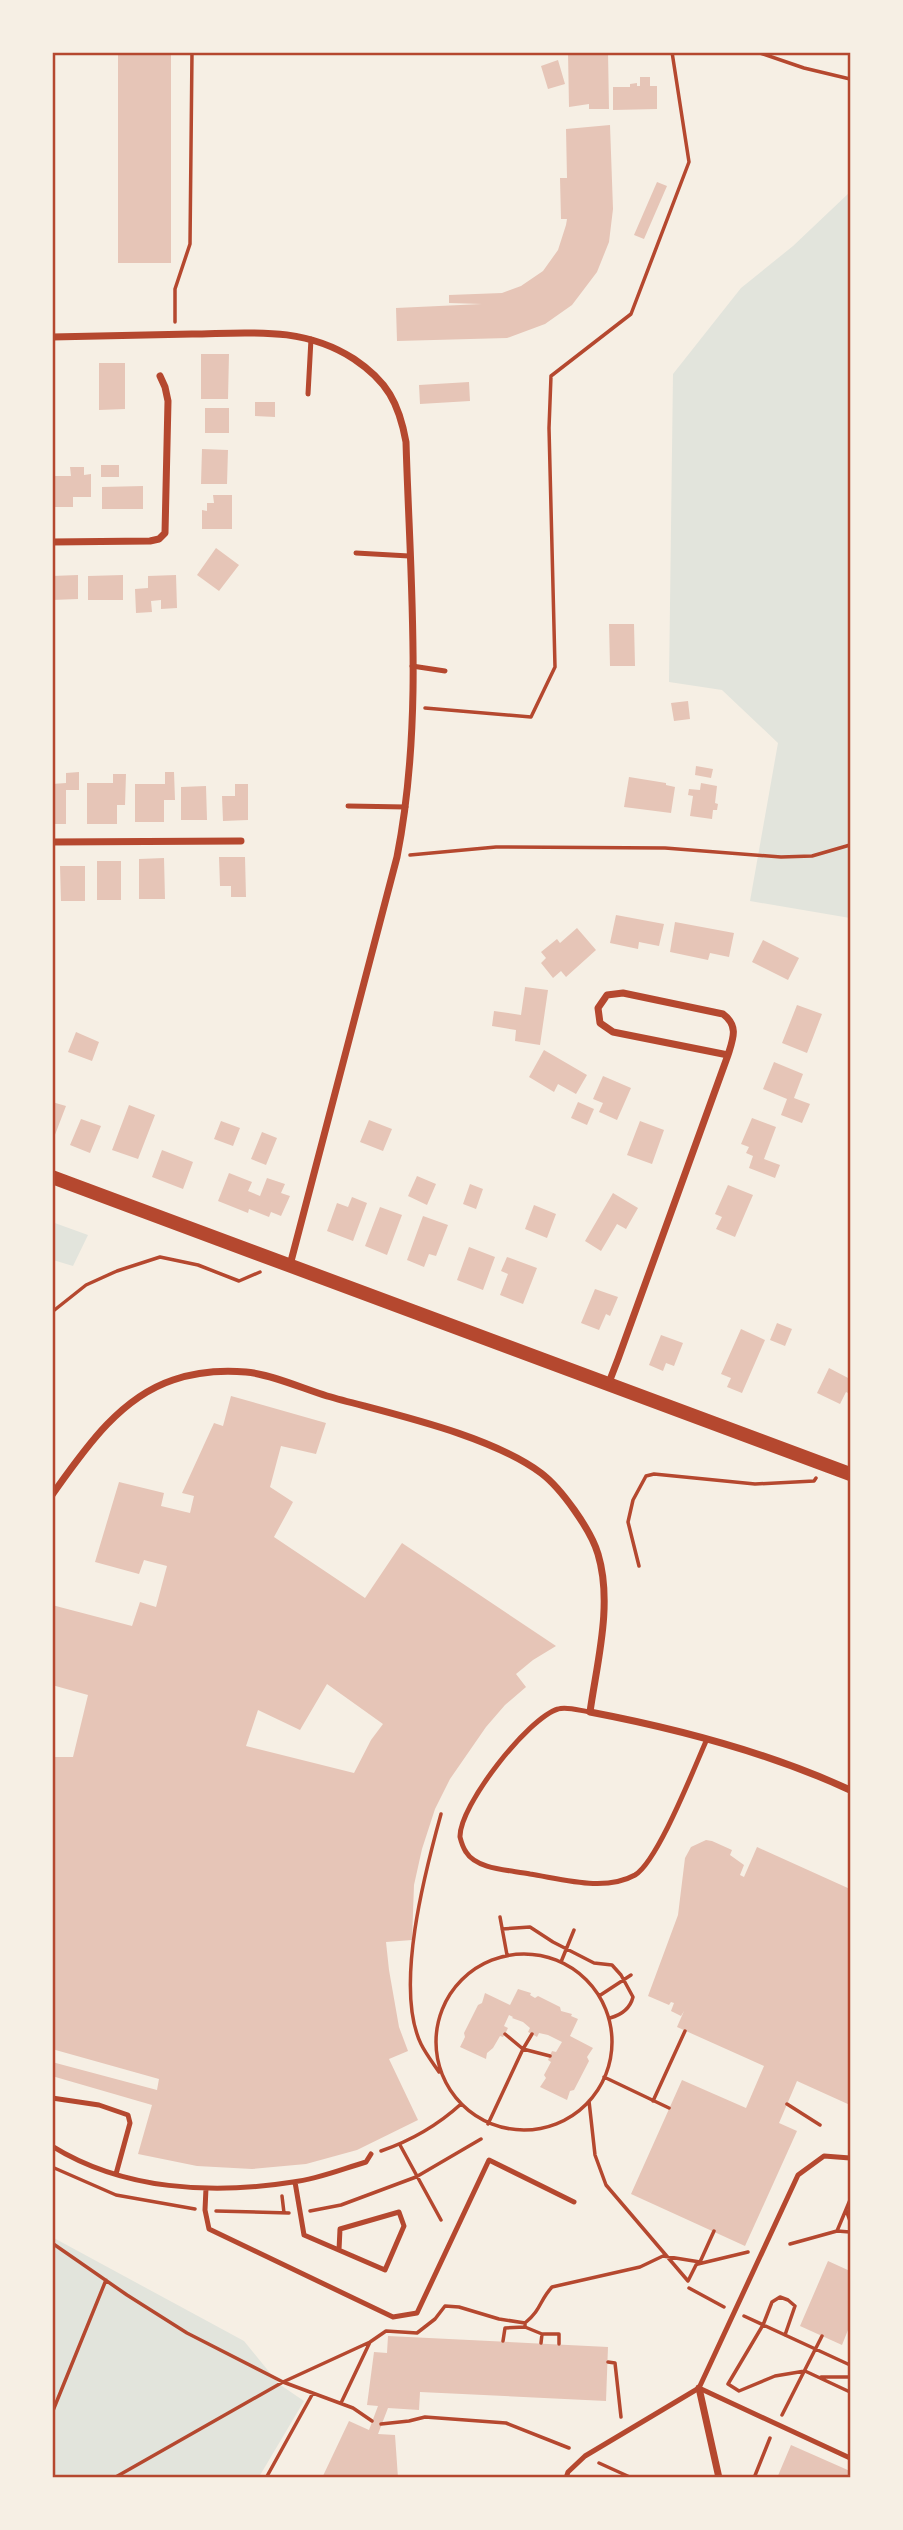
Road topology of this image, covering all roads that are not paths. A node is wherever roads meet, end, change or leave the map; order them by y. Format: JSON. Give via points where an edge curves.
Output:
{"nodes":[{"id":1,"x":52,"y":337,"type":"edge"},
{"id":2,"x":311,"y":339,"type":"junction"},
{"id":3,"x":160,"y":376,"type":"dead end"},
{"id":4,"x":308,"y":394,"type":"dead end"},
{"id":5,"x":52,"y":542,"type":"edge"},
{"id":6,"x":356,"y":553,"type":"dead end"},
{"id":7,"x":409,"y":555,"type":"junction"},
{"id":8,"x":412,"y":666,"type":"junction"},
{"id":9,"x":445,"y":671,"type":"dead end"},
{"id":10,"x":348,"y":806,"type":"dead end"},
{"id":11,"x":406,"y":807,"type":"junction"},
{"id":12,"x":241,"y":841,"type":"dead end"},
{"id":13,"x":52,"y":842,"type":"edge"},
{"id":14,"x":728,"y":1055,"type":"junction"},
{"id":15,"x":52,"y":1177,"type":"edge"},
{"id":16,"x":290,"y":1265,"type":"junction"},
{"id":17,"x":608,"y":1385,"type":"junction"},
{"id":18,"x":849,"y":1471,"type":"edge"},
{"id":19,"x":52,"y":1495,"type":"edge"},
{"id":20,"x":590,"y":1712,"type":"junction"},
{"id":21,"x":707,"y":1739,"type":"junction"},
{"id":22,"x":850,"y":1790,"type":"edge"},
{"id":23,"x":52,"y":2098,"type":"edge"},
{"id":24,"x":52,"y":2146,"type":"edge"},
{"id":25,"x":371,"y":2154,"type":"road end"},
{"id":26,"x":850,"y":2158,"type":"edge"},
{"id":27,"x":116,"y":2174,"type":"junction"},
{"id":28,"x":295,"y":2182,"type":"junction"},
{"id":29,"x":206,"y":2188,"type":"junction"},
{"id":30,"x":574,"y":2202,"type":"dead end"},
{"id":31,"x":339,"y":2250,"type":"junction"},
{"id":32,"x":699,"y":2388,"type":"junction"},
{"id":33,"x":850,"y":2458,"type":"edge"},
{"id":34,"x":566,"y":2477,"type":"edge"},
{"id":35,"x":719,"y":2477,"type":"edge"}],
"edges":[{"from":1,"to":2,"type":"street","via":[[275,333]]},
{"from":2,"to":4,"type":"lane"},
{"from":2,"to":7,"type":"street","via":[[335,347],[372,371],[397,405],[406,442]]},
{"from":3,"to":5,"type":"street","via":[[168,401],[165,533],[150,541]]},
{"from":6,"to":7,"type":"lane"},
{"from":7,"to":8,"type":"street"},
{"from":8,"to":9,"type":"lane"},
{"from":8,"to":11,"type":"street"},
{"from":10,"to":11,"type":"lane"},
{"from":11,"to":16,"type":"street"},
{"from":12,"to":13,"type":"street"},
{"from":14,"to":14,"type":"street","via":[[734,1031],[723,1014],[619,992],[607,995],[599,1004],[599,1019],[609,1031]]},
{"from":14,"to":17,"type":"street"},
{"from":15,"to":16,"type":"main road"},
{"from":16,"to":17,"type":"main road"},
{"from":17,"to":18,"type":"main road"},
{"from":19,"to":20,"type":"street","via":[[99,1433],[135,1399],[172,1380],[204,1372],[248,1372],[473,1439],[542,1474],[594,1544],[605,1592]]},
{"from":20,"to":21,"type":"street"},
{"from":20,"to":21,"type":"lane","via":[[559,1709],[506,1752],[465,1816],[460,1837],[467,1853],[480,1864],[575,1882],[609,1882],[635,1875],[655,1854]]},
{"from":21,"to":22,"type":"street","via":[[802,1768]]},
{"from":23,"to":27,"type":"lane","via":[[128,2115],[130,2123]]},
{"from":24,"to":27,"type":"lane"},
{"from":25,"to":28,"type":"lane","via":[[366,2162]]},
{"from":26,"to":32,"type":"lane","via":[[824,2156],[797,2175]]},
{"from":27,"to":29,"type":"lane","via":[[167,2186]]},
{"from":28,"to":29,"type":"lane"},
{"from":28,"to":31,"type":"lane","via":[[304,2235]]},
{"from":29,"to":30,"type":"lane","via":[[209,2229],[393,2317],[417,2313],[489,2160]]},
{"from":31,"to":31,"type":"lane","via":[[385,2270],[404,2226],[398,2211],[340,2229]]},
{"from":32,"to":33,"type":"lane"},
{"from":32,"to":34,"type":"lane","via":[[585,2456]]},
{"from":32,"to":35,"type":"street"}]}
